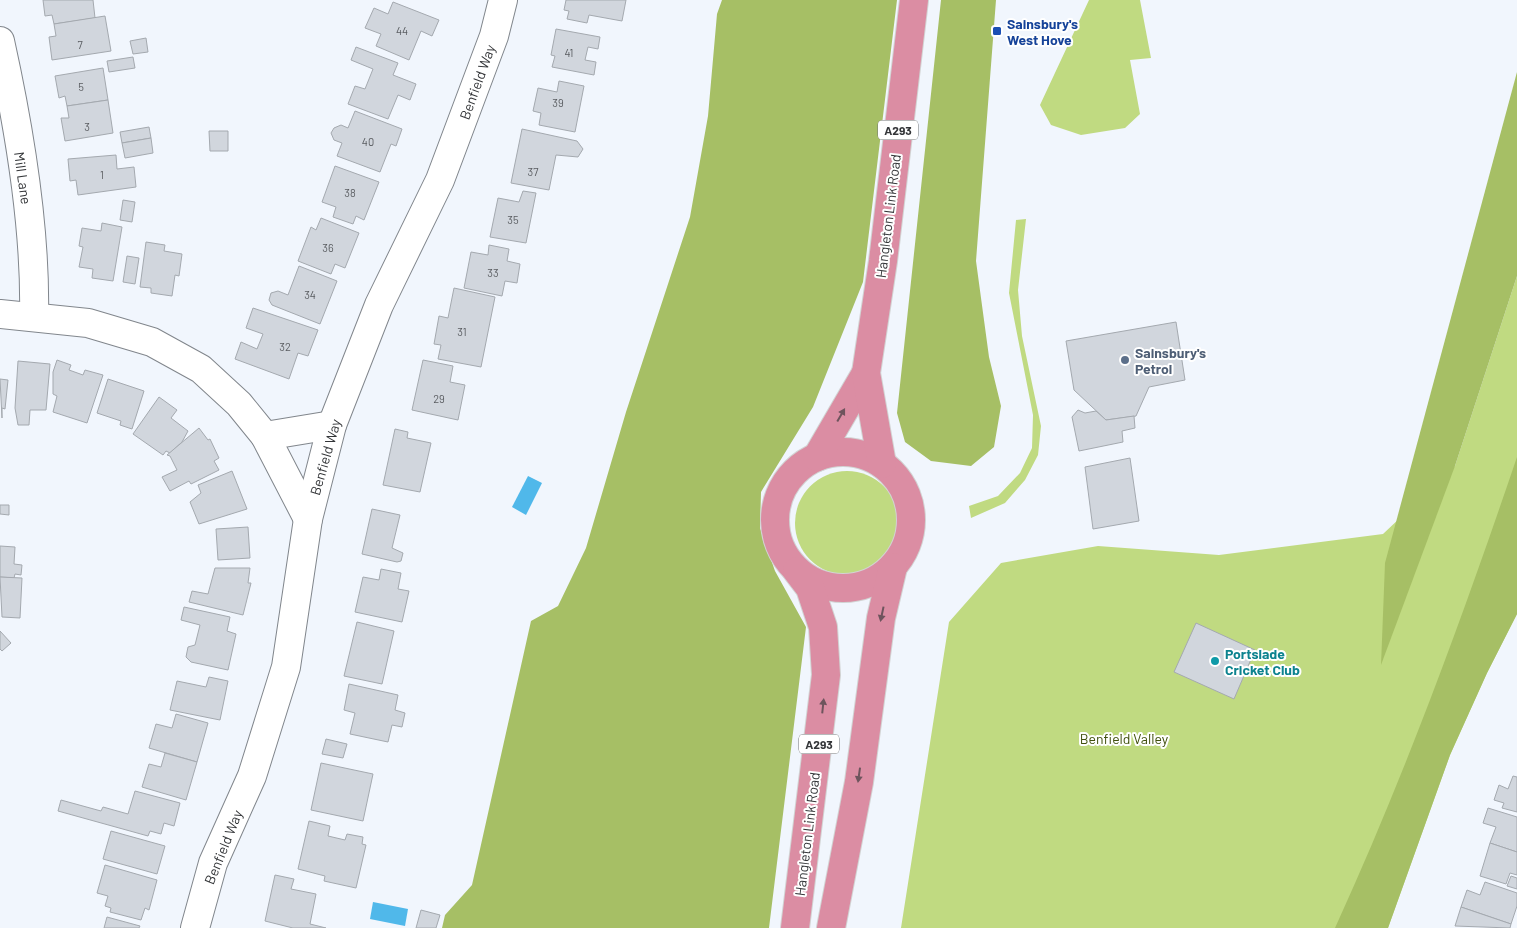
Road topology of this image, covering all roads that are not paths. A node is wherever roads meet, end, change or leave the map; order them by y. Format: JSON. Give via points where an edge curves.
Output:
{"nodes":[{"id":1,"x":503,"y":0,"type":"edge"},
{"id":2,"x":914,"y":0,"type":"edge"},
{"id":3,"x":0,"y":41,"type":"edge"},
{"id":4,"x":0,"y":314,"type":"edge"},
{"id":5,"x":34,"y":317,"type":"junction"},
{"id":6,"x":866,"y":372,"type":"junction"},
{"id":7,"x":332,"y":425,"type":"junction"},
{"id":8,"x":264,"y":436,"type":"junction"},
{"id":9,"x":816,"y":457,"type":"junction"},
{"id":10,"x":882,"y":464,"type":"junction"},
{"id":11,"x":308,"y":519,"type":"junction"},
{"id":12,"x":893,"y":566,"type":"junction"},
{"id":13,"x":794,"y":567,"type":"junction"},
{"id":14,"x":195,"y":928,"type":"edge"},
{"id":15,"x":795,"y":928,"type":"edge"},
{"id":16,"x":831,"y":928,"type":"edge"}],
"edges":[{"from":1,"to":7,"type":"street","name":"Benfield Way","via":[[494,36],[440,180],[378,304]]},
{"from":2,"to":6,"type":"highway","name":"Hangleton Link Road","number":"A293","via":[[883,261]]},
{"from":3,"to":5,"type":"street","name":"Mill Lane","via":[[11,90],[28,212],[35,283]]},
{"from":4,"to":5,"type":"street"},
{"from":5,"to":8,"type":"street","via":[[88,323],[152,342],[201,369],[239,404]]},
{"from":9,"to":6,"type":"highway","name":"Hangleton Link Road","number":"A293","one_way":true},
{"from":6,"to":10,"type":"highway","name":"Hangleton Link Road","number":"A293"},
{"from":7,"to":8,"type":"street"},
{"from":7,"to":11,"type":"street","name":"Benfield Way"},
{"from":8,"to":11,"type":"street"},
{"from":9,"to":10,"type":"highway","via":[[859,452]]},
{"from":9,"to":13,"type":"highway","via":[[797,470],[783,488],[775,511],[776,533],[784,554]]},
{"from":10,"to":12,"type":"highway","via":[[900,482],[908,499],[912,521],[907,545]]},
{"from":11,"to":14,"type":"street","name":"Benfield Way","via":[[286,667],[252,776],[213,863]]},
{"from":12,"to":13,"type":"highway","via":[[874,581],[852,588],[834,588],[812,580]]},
{"from":12,"to":16,"type":"highway","one_way":true,"via":[[881,618],[858,782]]},
{"from":15,"to":13,"type":"highway","name":"Hangleton Link Road","number":"A293","one_way":true,"via":[[826,675],[823,627],[810,588]]}]}
